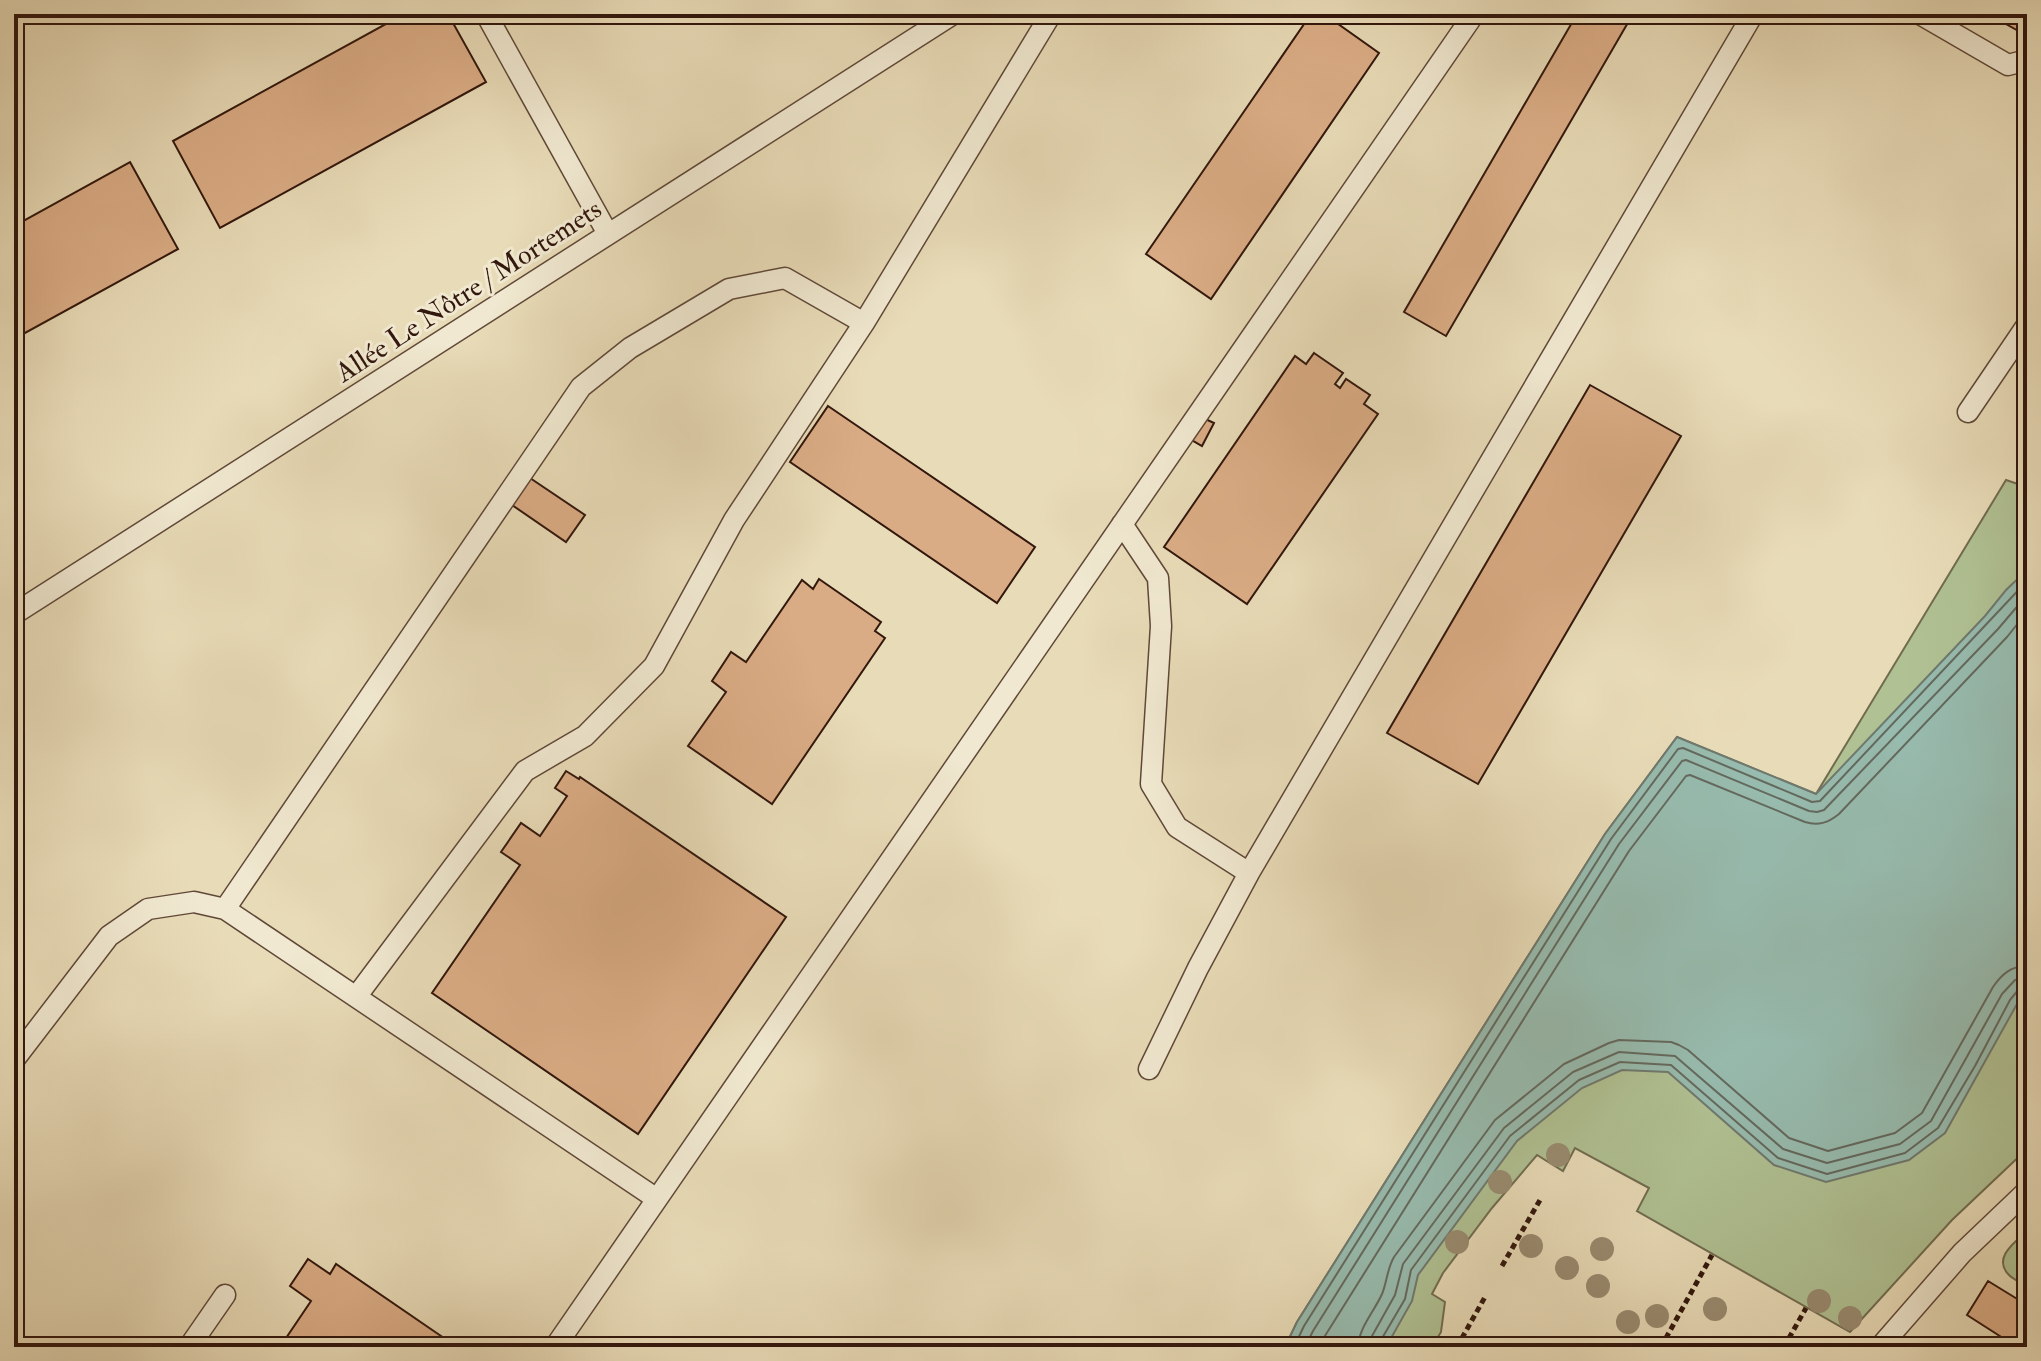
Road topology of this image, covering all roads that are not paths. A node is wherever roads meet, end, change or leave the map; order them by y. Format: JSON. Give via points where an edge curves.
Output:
{"nodes":[{"id":1,"x":486,"y":14,"type":"edge"},
{"id":2,"x":953,"y":14,"type":"edge"},
{"id":3,"x":1051,"y":14,"type":"edge"},
{"id":4,"x":1474,"y":14,"type":"edge"},
{"id":5,"x":1753,"y":14,"type":"edge"},
{"id":6,"x":1920,"y":14,"type":"edge"},
{"id":7,"x":2027,"y":60,"type":"edge"},
{"id":8,"x":608,"y":234,"type":"junction"},
{"id":9,"x":864,"y":323,"type":"junction"},
{"id":10,"x":2027,"y":325,"type":"edge"},
{"id":11,"x":1968,"y":412,"type":"dead end"},
{"id":12,"x":1122,"y":524,"type":"junction"},
{"id":13,"x":14,"y":614,"type":"edge"},
{"id":14,"x":1249,"y":873,"type":"junction"},
{"id":15,"x":225,"y":909,"type":"junction"},
{"id":16,"x":356,"y":997,"type":"junction"},
{"id":17,"x":14,"y":1060,"type":"edge"},
{"id":18,"x":1149,"y":1069,"type":"dead end"},
{"id":19,"x":2027,"y":1191,"type":"edge"},
{"id":20,"x":657,"y":1199,"type":"junction"},
{"id":21,"x":225,"y":1295,"type":"dead end"},
{"id":22,"x":189,"y":1347,"type":"edge"},
{"id":23,"x":555,"y":1347,"type":"edge"},
{"id":24,"x":1880,"y":1347,"type":"edge"}],
"edges":[{"from":1,"to":8,"type":"lane"},
{"from":2,"to":8,"type":"lane","name":"Allée Le Nôtre / Mortemets"},
{"from":3,"to":9,"type":"lane"},
{"from":4,"to":12,"type":"lane"},
{"from":5,"to":14,"type":"lane"},
{"from":6,"to":7,"type":"lane","via":[[2008,65]]},
{"from":8,"to":13,"type":"lane","name":"Allée Le Nôtre / Mortemets"},
{"from":9,"to":15,"type":"lane","via":[[785,278],[729,289],[630,348],[581,387]]},
{"from":9,"to":16,"type":"lane","via":[[734,520],[654,666],[585,736],[525,771]]},
{"from":10,"to":11,"type":"lane"},
{"from":12,"to":14,"type":"lane","via":[[1158,578],[1161,626],[1151,784],[1177,827]]},
{"from":12,"to":20,"type":"lane"},
{"from":14,"to":18,"type":"lane"},
{"from":15,"to":16,"type":"lane"},
{"from":15,"to":17,"type":"lane","via":[[194,902],[148,909],[109,936]]},
{"from":16,"to":20,"type":"lane"},
{"from":19,"to":24,"type":"lane","via":[[1962,1253]]},
{"from":20,"to":23,"type":"lane"},
{"from":21,"to":22,"type":"lane"}]}
